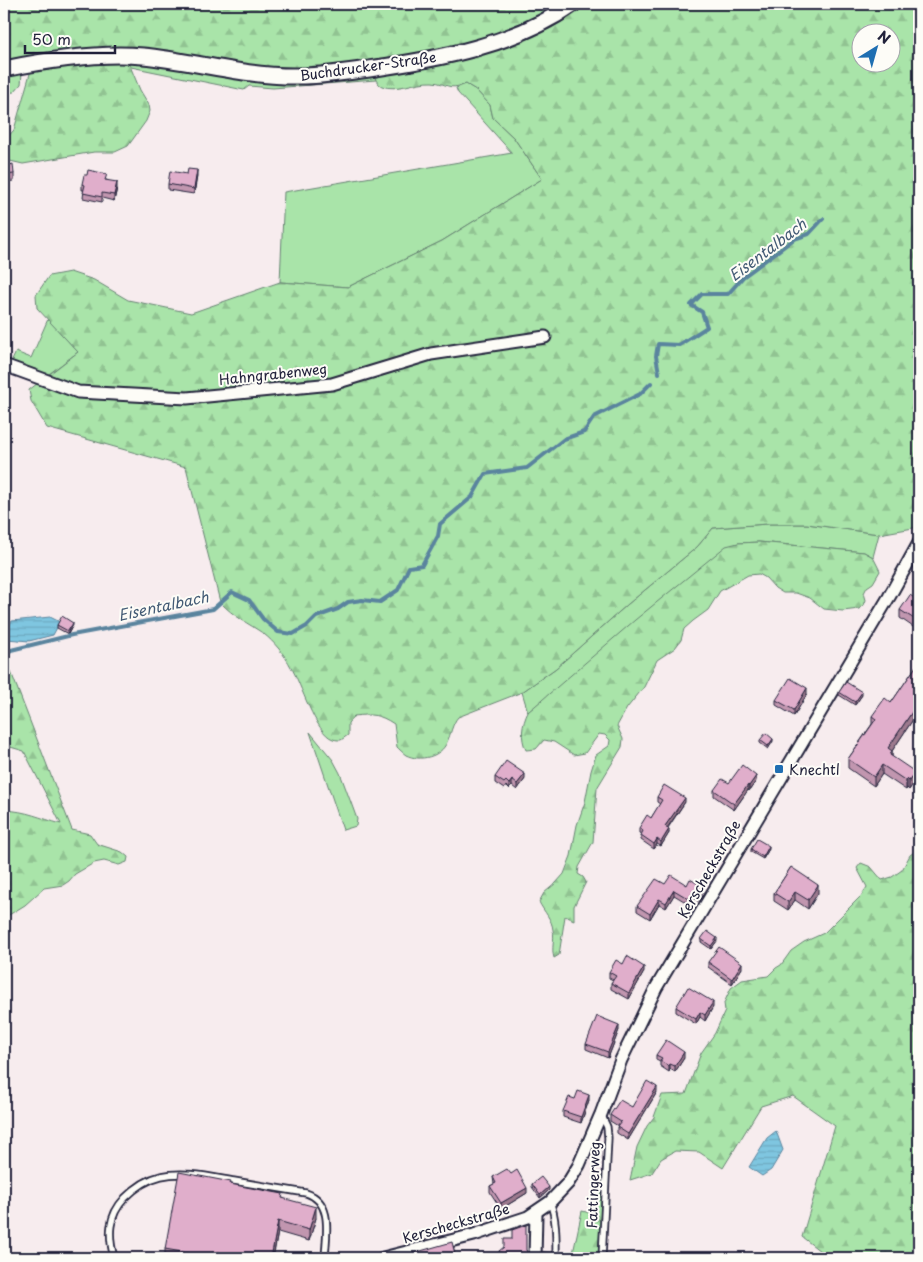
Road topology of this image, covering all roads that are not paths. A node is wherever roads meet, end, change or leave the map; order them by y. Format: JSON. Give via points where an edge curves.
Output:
{"nodes":[{"id":1,"x":574,"y":4,"type":"edge"},
{"id":2,"x":4,"y":69,"type":"edge"},
{"id":3,"x":545,"y":337,"type":"dead end"},
{"id":4,"x":4,"y":366,"type":"edge"},
{"id":5,"x":919,"y":543,"type":"edge"},
{"id":6,"x":601,"y":1114,"type":"junction"},
{"id":7,"x":550,"y":1202,"type":"junction"},
{"id":8,"x":536,"y":1213,"type":"junction"},
{"id":9,"x":114,"y":1258,"type":"edge"},
{"id":10,"x":325,"y":1258,"type":"edge"},
{"id":11,"x":383,"y":1258,"type":"edge"},
{"id":12,"x":535,"y":1258,"type":"edge"},
{"id":13,"x":556,"y":1258,"type":"edge"},
{"id":14,"x":602,"y":1258,"type":"edge"}],
"edges":[{"from":1,"to":2,"type":"street","name":"Buchdrucker-Straße","via":[[532,28],[472,49],[397,65],[326,75],[272,75],[128,55]]},
{"from":3,"to":4,"type":"street","name":"Hahngrabenweg","via":[[431,354],[332,384],[188,398],[78,392]]},
{"from":5,"to":6,"type":"street","name":"Kerscheckstraße","via":[[656,988],[621,1060]]},
{"from":6,"to":7,"type":"street","name":"Kerscheckstraße","via":[[574,1174]]},
{"from":6,"to":14,"type":"lane","name":"Fattingerweg","via":[[608,1138]]},
{"from":7,"to":8,"type":"street","name":"Kerscheckstraße"},
{"from":7,"to":13,"type":"lane","via":[[554,1211]]},
{"from":8,"to":11,"type":"street","name":"Kerscheckstraße","via":[[474,1235]]},
{"from":8,"to":12,"type":"street"},
{"from":9,"to":10,"type":"lane","via":[[110,1225],[121,1203],[152,1179],[186,1174],[306,1193],[318,1198],[326,1216]]}]}
